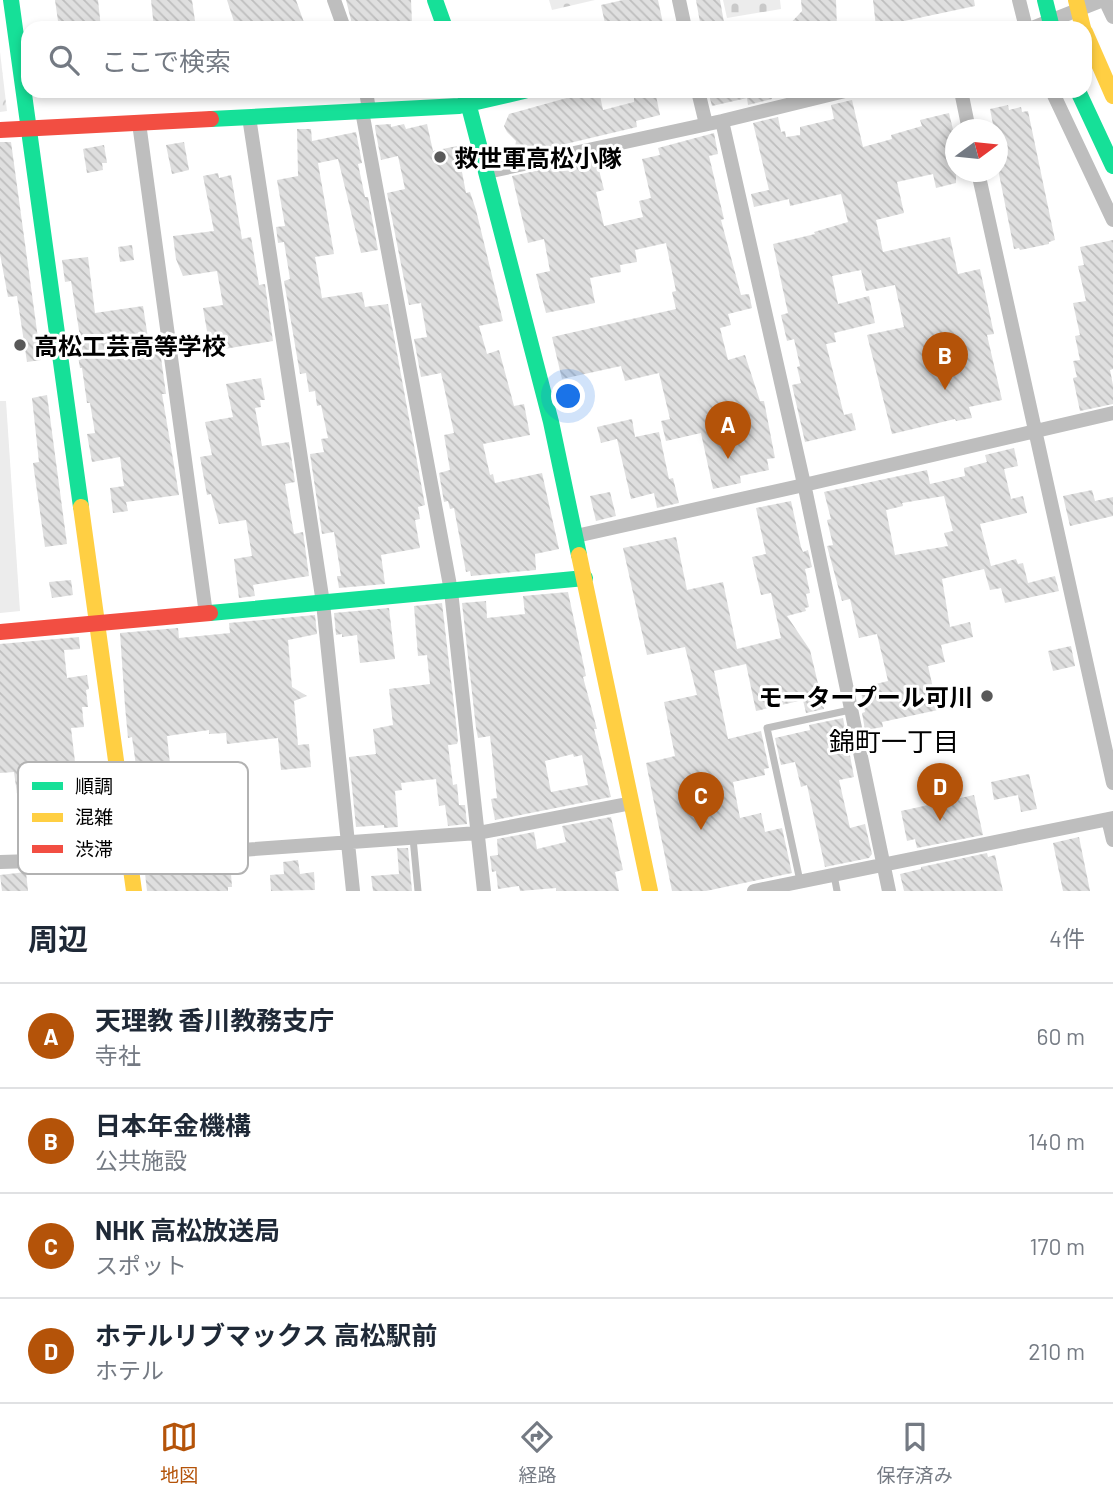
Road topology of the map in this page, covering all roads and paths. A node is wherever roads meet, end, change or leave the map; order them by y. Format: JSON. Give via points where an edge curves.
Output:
{"nodes":[{"id":1,"x":11,"y":0,"type":"edge"},
{"id":2,"x":334,"y":0,"type":"edge"},
{"id":3,"x":435,"y":0,"type":"edge"},
{"id":4,"x":679,"y":0,"type":"edge"},
{"id":5,"x":1020,"y":0,"type":"edge"},
{"id":6,"x":1045,"y":0,"type":"edge"},
{"id":7,"x":1076,"y":0,"type":"edge"},
{"id":8,"x":1104,"y":0,"type":"edge"},
{"id":9,"x":1113,"y":17,"type":"edge"},
{"id":10,"x":342,"y":21,"type":"edge"},
{"id":11,"x":442,"y":21,"type":"edge"},
{"id":12,"x":684,"y":21,"type":"edge"},
{"id":13,"x":1024,"y":21,"type":"edge"},
{"id":14,"x":1050,"y":21,"type":"edge"},
{"id":15,"x":1050,"y":21,"type":"edge"},
{"id":16,"x":1082,"y":21,"type":"edge"},
{"id":17,"x":1092,"y":48,"type":"edge"},
{"id":18,"x":21,"y":71,"type":"edge"},
{"id":19,"x":1113,"y":96,"type":"edge"},
{"id":20,"x":25,"y":98,"type":"edge"},
{"id":21,"x":366,"y":98,"type":"edge"},
{"id":22,"x":460,"y":98,"type":"edge"},
{"id":23,"x":467,"y":98,"type":"edge"},
{"id":24,"x":700,"y":98,"type":"edge"},
{"id":25,"x":816,"y":98,"type":"edge"},
{"id":26,"x":962,"y":98,"type":"edge"},
{"id":27,"x":1055,"y":98,"type":"edge"},
{"id":28,"x":1081,"y":98,"type":"edge"},
{"id":29,"x":366,"y":111,"type":"junction"},
{"id":30,"x":249,"y":117,"type":"junction"},
{"id":31,"x":967,"y":119,"type":"edge"},
{"id":32,"x":722,"y":121,"type":"junction"},
{"id":33,"x":139,"y":123,"type":"junction"},
{"id":34,"x":706,"y":124,"type":"junction"},
{"id":35,"x":29,"y":128,"type":"junction"},
{"id":36,"x":0,"y":130,"type":"edge"},
{"id":37,"x":1113,"y":166,"type":"edge"},
{"id":38,"x":487,"y":172,"type":"junction"},
{"id":39,"x":980,"y":182,"type":"edge"},
{"id":40,"x":1113,"y":220,"type":"edge"},
{"id":41,"x":1113,"y":413,"type":"edge"},
{"id":42,"x":1035,"y":431,"type":"junction"},
{"id":43,"x":804,"y":485,"type":"junction"},
{"id":44,"x":576,"y":536,"type":"junction"},
{"id":45,"x":585,"y":578,"type":"junction"},
{"id":46,"x":451,"y":591,"type":"junction"},
{"id":47,"x":323,"y":603,"type":"junction"},
{"id":48,"x":206,"y":614,"type":"junction"},
{"id":49,"x":98,"y":623,"type":"junction"},
{"id":50,"x":0,"y":632,"type":"edge"},
{"id":51,"x":850,"y":710,"type":"junction"},
{"id":52,"x":117,"y":762,"type":"edge"},
{"id":53,"x":1113,"y":783,"type":"edge"},
{"id":54,"x":632,"y":803,"type":"junction"},
{"id":55,"x":1110,"y":819,"type":"edge"},
{"id":56,"x":478,"y":833,"type":"junction"},
{"id":57,"x":412,"y":837,"type":"junction"},
{"id":58,"x":1113,"y":840,"type":"edge"},
{"id":59,"x":348,"y":843,"type":"junction"},
{"id":60,"x":248,"y":850,"type":"edge"},
{"id":61,"x":18,"y":861,"type":"edge"},
{"id":62,"x":0,"y":862,"type":"edge"},
{"id":63,"x":883,"y":864,"type":"junction"},
{"id":64,"x":834,"y":875,"type":"junction"},
{"id":65,"x":800,"y":882,"type":"junction"},
{"id":66,"x":353,"y":891,"type":"edge"},
{"id":67,"x":418,"y":891,"type":"edge"},
{"id":68,"x":484,"y":891,"type":"edge"},
{"id":69,"x":650,"y":891,"type":"edge"},
{"id":70,"x":754,"y":891,"type":"edge"},
{"id":71,"x":837,"y":891,"type":"edge"},
{"id":72,"x":889,"y":891,"type":"edge"}],
"edges":[{"from":1,"to":18,"type":"street"},
{"from":2,"to":10,"type":"street"},
{"from":3,"to":11,"type":"street"},
{"from":4,"to":12,"type":"street"},
{"from":5,"to":13,"type":"street"},
{"from":6,"to":14,"type":"street","bridge":true},
{"from":7,"to":16,"type":"street","bridge":true},
{"from":8,"to":9,"type":"street"},
{"from":8,"to":15,"type":"street"},
{"from":17,"to":19,"type":"street"},
{"from":20,"to":35,"type":"street"},
{"from":21,"to":29,"type":"street"},
{"from":22,"to":29,"type":"street"},
{"from":23,"to":38,"type":"street"},
{"from":24,"to":34,"type":"street"},
{"from":25,"to":32,"type":"street"},
{"from":26,"to":31,"type":"street"},
{"from":27,"to":40,"type":"street"},
{"from":28,"to":37,"type":"street"},
{"from":29,"to":30,"type":"street"},
{"from":29,"to":46,"type":"street"},
{"from":30,"to":33,"type":"street"},
{"from":30,"to":47,"type":"street"},
{"from":32,"to":34,"type":"street"},
{"from":32,"to":43,"type":"street"},
{"from":33,"to":35,"type":"street"},
{"from":33,"to":48,"type":"street"},
{"from":34,"to":38,"type":"street"},
{"from":35,"to":36,"type":"street"},
{"from":35,"to":49,"type":"street"},
{"from":38,"to":44,"type":"street"},
{"from":39,"to":42,"type":"street"},
{"from":41,"to":42,"type":"street"},
{"from":42,"to":43,"type":"street"},
{"from":42,"to":53,"type":"street"},
{"from":43,"to":44,"type":"street"},
{"from":43,"to":51,"type":"street"},
{"from":44,"to":45,"type":"street"},
{"from":45,"to":46,"type":"street"},
{"from":45,"to":54,"type":"street"},
{"from":46,"to":47,"type":"street"},
{"from":46,"to":56,"type":"street"},
{"from":47,"to":48,"type":"street"},
{"from":47,"to":59,"type":"street"},
{"from":48,"to":49,"type":"street"},
{"from":49,"to":50,"type":"street"},
{"from":49,"to":52,"type":"street"},
{"from":51,"to":63,"type":"street"},
{"from":51,"to":65,"type":"lane","via":[[766,728]]},
{"from":54,"to":56,"type":"street"},
{"from":54,"to":69,"type":"street"},
{"from":55,"to":58,"type":"street"},
{"from":55,"to":63,"type":"street"},
{"from":56,"to":57,"type":"street"},
{"from":56,"to":68,"type":"street"},
{"from":57,"to":59,"type":"street"},
{"from":57,"to":67,"type":"lane"},
{"from":59,"to":60,"type":"street"},
{"from":59,"to":66,"type":"street"},
{"from":61,"to":62,"type":"street"},
{"from":63,"to":64,"type":"street"},
{"from":63,"to":72,"type":"street"},
{"from":64,"to":65,"type":"street"},
{"from":64,"to":71,"type":"lane"},
{"from":65,"to":70,"type":"street"}]}
